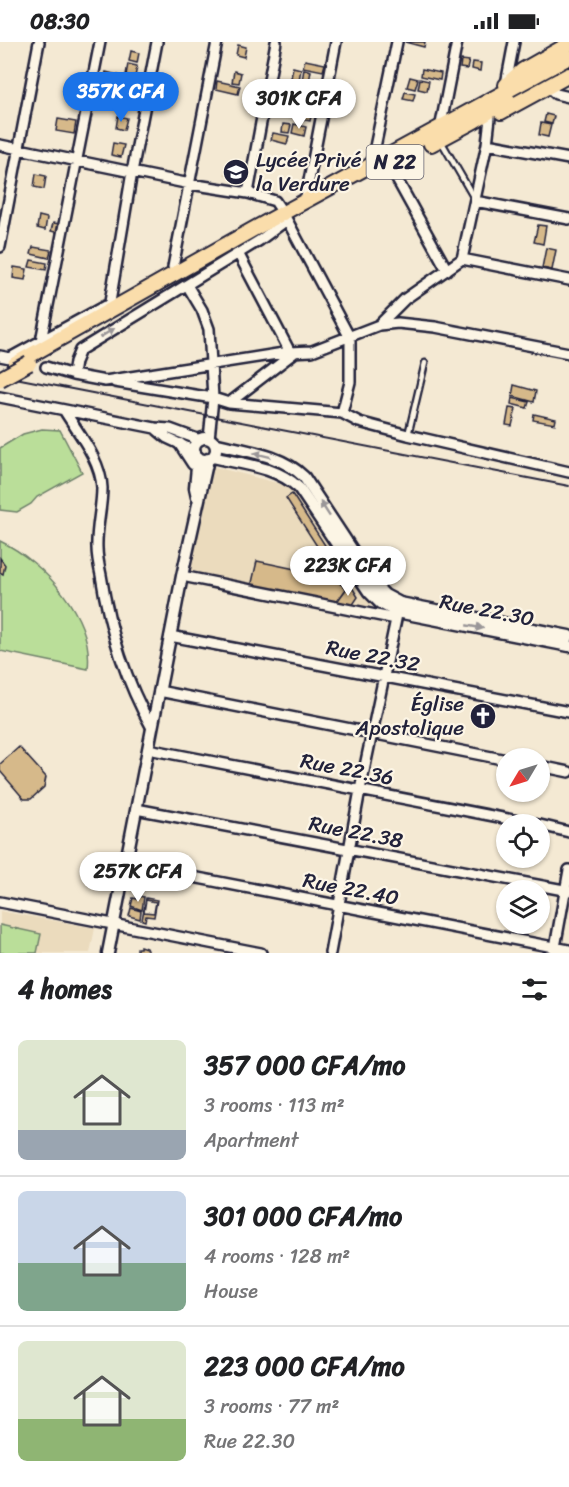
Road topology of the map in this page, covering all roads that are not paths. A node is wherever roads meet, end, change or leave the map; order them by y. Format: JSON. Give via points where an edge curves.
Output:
{"nodes":[{"id":1,"x":39,"y":42,"type":"edge"},
{"id":2,"x":100,"y":42,"type":"edge"},
{"id":3,"x":157,"y":42,"type":"edge"},
{"id":4,"x":217,"y":42,"type":"edge"},
{"id":5,"x":276,"y":42,"type":"edge"},
{"id":6,"x":336,"y":42,"type":"edge"},
{"id":7,"x":397,"y":42,"type":"edge"},
{"id":8,"x":457,"y":42,"type":"edge"},
{"id":9,"x":514,"y":42,"type":"edge"},
{"id":10,"x":569,"y":44,"type":"edge"},
{"id":11,"x":569,"y":57,"type":"edge"},
{"id":12,"x":569,"y":64,"type":"edge"},
{"id":13,"x":569,"y":75,"type":"edge"},
{"id":14,"x":530,"y":82,"type":"junction"},
{"id":15,"x":506,"y":85,"type":"junction"},
{"id":16,"x":548,"y":87,"type":"junction"},
{"id":17,"x":569,"y":97,"type":"edge"},
{"id":18,"x":471,"y":117,"type":"junction"},
{"id":19,"x":490,"y":118,"type":"junction"},
{"id":20,"x":440,"y":134,"type":"junction"},
{"id":21,"x":488,"y":144,"type":"junction"},
{"id":22,"x":0,"y":146,"type":"edge"},
{"id":23,"x":18,"y":149,"type":"junction"},
{"id":24,"x":569,"y":159,"type":"edge"},
{"id":25,"x":77,"y":160,"type":"junction"},
{"id":26,"x":389,"y":165,"type":"junction"},
{"id":27,"x":371,"y":166,"type":"junction"},
{"id":28,"x":132,"y":172,"type":"junction"},
{"id":29,"x":190,"y":184,"type":"junction"},
{"id":30,"x":248,"y":193,"type":"junction"},
{"id":31,"x":305,"y":201,"type":"junction"},
{"id":32,"x":475,"y":201,"type":"junction"},
{"id":33,"x":285,"y":217,"type":"junction"},
{"id":34,"x":569,"y":219,"type":"edge"},
{"id":35,"x":0,"y":247,"type":"edge"},
{"id":36,"x":238,"y":253,"type":"junction"},
{"id":37,"x":462,"y":259,"type":"junction"},
{"id":38,"x":173,"y":267,"type":"junction"},
{"id":39,"x":447,"y":270,"type":"junction"},
{"id":40,"x":569,"y":280,"type":"edge"},
{"id":41,"x":187,"y":285,"type":"junction"},
{"id":42,"x":111,"y":302,"type":"junction"},
{"id":43,"x":379,"y":325,"type":"junction"},
{"id":44,"x":350,"y":338,"type":"junction"},
{"id":45,"x":40,"y":341,"type":"junction"},
{"id":46,"x":292,"y":353,"type":"junction"},
{"id":47,"x":569,"y":353,"type":"edge"},
{"id":48,"x":15,"y":360,"type":"edge"},
{"id":49,"x":425,"y":363,"type":"dead end"},
{"id":50,"x":213,"y":366,"type":"junction"},
{"id":51,"x":46,"y":367,"type":"dead end"},
{"id":52,"x":0,"y":372,"type":"edge"},
{"id":53,"x":73,"y":375,"type":"junction"},
{"id":54,"x":0,"y":379,"type":"edge"},
{"id":55,"x":105,"y":381,"type":"junction"},
{"id":56,"x":3,"y":398,"type":"edge"},
{"id":57,"x":213,"y":398,"type":"junction"},
{"id":58,"x":229,"y":403,"type":"junction"},
{"id":59,"x":64,"y":410,"type":"junction"},
{"id":60,"x":342,"y":413,"type":"junction"},
{"id":61,"x":155,"y":428,"type":"junction"},
{"id":62,"x":408,"y":435,"type":"junction"},
{"id":63,"x":208,"y":441,"type":"junction"},
{"id":64,"x":180,"y":444,"type":"junction"},
{"id":65,"x":203,"y":456,"type":"junction"},
{"id":66,"x":196,"y":471,"type":"junction"},
{"id":67,"x":569,"y":472,"type":"edge"},
{"id":68,"x":197,"y":500,"type":"junction"},
{"id":69,"x":182,"y":576,"type":"junction"},
{"id":70,"x":398,"y":611,"type":"junction"},
{"id":71,"x":170,"y":636,"type":"junction"},
{"id":72,"x":569,"y":636,"type":"edge"},
{"id":73,"x":569,"y":646,"type":"edge"},
{"id":74,"x":384,"y":677,"type":"junction"},
{"id":75,"x":159,"y":691,"type":"junction"},
{"id":76,"x":569,"y":712,"type":"edge"},
{"id":77,"x":152,"y":728,"type":"junction"},
{"id":78,"x":372,"y":733,"type":"junction"},
{"id":79,"x":148,"y":749,"type":"junction"},
{"id":80,"x":496,"y":757,"type":"edge"},
{"id":81,"x":550,"y":768,"type":"edge"},
{"id":82,"x":569,"y":772,"type":"edge"},
{"id":83,"x":360,"y":790,"type":"junction"},
{"id":84,"x":136,"y":808,"type":"junction"},
{"id":85,"x":496,"y":816,"type":"edge"},
{"id":86,"x":550,"y":827,"type":"edge"},
{"id":87,"x":569,"y":832,"type":"edge"},
{"id":88,"x":349,"y":849,"type":"junction"},
{"id":89,"x":126,"y":864,"type":"junction"},
{"id":90,"x":569,"y":870,"type":"edge"},
{"id":91,"x":567,"y":891,"type":"edge"},
{"id":92,"x":0,"y":902,"type":"edge"},
{"id":93,"x":339,"y":905,"type":"junction"},
{"id":94,"x":114,"y":924,"type":"junction"},
{"id":95,"x":554,"y":950,"type":"edge"},
{"id":96,"x":569,"y":950,"type":"edge"},
{"id":97,"x":108,"y":953,"type":"edge"},
{"id":98,"x":261,"y":953,"type":"edge"},
{"id":99,"x":330,"y":953,"type":"edge"}],
"edges":[{"from":1,"to":23,"type":"street"},
{"from":2,"to":25,"type":"street"},
{"from":3,"to":28,"type":"street"},
{"from":4,"to":29,"type":"street"},
{"from":5,"to":30,"type":"street"},
{"from":6,"to":31,"type":"street"},
{"from":7,"to":27,"type":"street"},
{"from":8,"to":20,"type":"street"},
{"from":9,"to":15,"type":"street"},
{"from":10,"to":15,"type":"main road","via":[[523,70]]},
{"from":11,"to":14,"type":"main road","number":"N 22"},
{"from":12,"to":14,"type":"main road","number":"N 22"},
{"from":13,"to":16,"type":"main road"},
{"from":14,"to":18,"type":"main road","number":"N 22"},
{"from":15,"to":18,"type":"main road","via":[[479,102]]},
{"from":16,"to":17,"type":"street"},
{"from":16,"to":19,"type":"main road"},
{"from":18,"to":19,"type":"main road"},
{"from":18,"to":20,"type":"main road","number":"N 22"},
{"from":19,"to":21,"type":"street"},
{"from":20,"to":26,"type":"main road","number":"N 22"},
{"from":20,"to":27,"type":"main road","number":"N 22"},
{"from":20,"to":32,"type":"lane"},
{"from":21,"to":24,"type":"street"},
{"from":21,"to":32,"type":"street"},
{"from":22,"to":23,"type":"street"},
{"from":23,"to":25,"type":"street"},
{"from":23,"to":35,"type":"street"},
{"from":25,"to":28,"type":"street"},
{"from":25,"to":45,"type":"street"},
{"from":26,"to":33,"type":"main road","number":"N 22"},
{"from":26,"to":39,"type":"street"},
{"from":27,"to":31,"type":"main road","number":"N 22"},
{"from":28,"to":29,"type":"street"},
{"from":28,"to":42,"type":"street"},
{"from":29,"to":30,"type":"street"},
{"from":29,"to":38,"type":"street"},
{"from":30,"to":33,"type":"street","via":[[275,201]]},
{"from":31,"to":33,"type":"main road","number":"N 22"},
{"from":32,"to":34,"type":"street"},
{"from":32,"to":37,"type":"street"},
{"from":33,"to":36,"type":"street","via":[[260,240]]},
{"from":33,"to":38,"type":"street","via":[[234,234]]},
{"from":33,"to":44,"type":"street"},
{"from":33,"to":48,"type":"main road","number":"N 22"},
{"from":36,"to":41,"type":"street"},
{"from":36,"to":46,"type":"street"},
{"from":37,"to":39,"type":"street"},
{"from":37,"to":40,"type":"street"},
{"from":38,"to":42,"type":"street"},
{"from":39,"to":43,"type":"street","via":[[405,299]]},
{"from":41,"to":50,"type":"street","via":[[209,329]]},
{"from":53,"to":41,"type":"street","one_way":true,"via":[[80,350]]},
{"from":42,"to":45,"type":"street"},
{"from":43,"to":44,"type":"street"},
{"from":43,"to":47,"type":"street","via":[[423,325]]},
{"from":44,"to":46,"type":"street"},
{"from":44,"to":60,"type":"street","via":[[350,382]]},
{"from":45,"to":48,"type":"street"},
{"from":46,"to":50,"type":"street"},
{"from":46,"to":58,"type":"street"},
{"from":48,"to":52,"type":"main road","number":"N 22"},
{"from":48,"to":54,"type":"main road","number":"N 22","bridge":true},
{"from":49,"to":62,"type":"lane"},
{"from":50,"to":55,"type":"street"},
{"from":50,"to":57,"type":"street"},
{"from":51,"to":53,"type":"street"},
{"from":53,"to":55,"type":"street"},
{"from":55,"to":57,"type":"street"},
{"from":56,"to":59,"type":"street"},
{"from":57,"to":58,"type":"street"},
{"from":57,"to":63,"type":"street"},
{"from":58,"to":60,"type":"street"},
{"from":59,"to":61,"type":"street"},
{"from":59,"to":77,"type":"street","via":[[96,464],[102,486],[96,548],[103,591],[128,673]]},
{"from":60,"to":62,"type":"street","via":[[359,423]]},
{"from":61,"to":63,"type":"street"},
{"from":61,"to":64,"type":"street"},
{"from":62,"to":67,"type":"street"},
{"from":63,"to":65,"type":"street","via":[[215,452]]},
{"from":63,"to":65,"type":"street","via":[[195,445]]},
{"from":70,"to":63,"type":"street","one_way":true,"via":[[376,586],[295,468],[270,457]]},
{"from":64,"to":65,"type":"street"},
{"from":64,"to":66,"type":"street"},
{"from":65,"to":66,"type":"street"},
{"from":65,"to":68,"type":"street"},
{"from":65,"to":70,"type":"street","via":[[272,471],[290,480],[369,592],[380,603]]},
{"from":66,"to":68,"type":"street"},
{"from":68,"to":69,"type":"street"},
{"from":69,"to":70,"type":"street","name":"Rue 22.30"},
{"from":69,"to":71,"type":"street"},
{"from":70,"to":72,"type":"street","name":"Rue 22.30"},
{"from":70,"to":73,"type":"street","name":"Rue 22.30","one_way":true},
{"from":70,"to":74,"type":"street"},
{"from":71,"to":74,"type":"street","name":"Rue 22.32"},
{"from":71,"to":75,"type":"street"},
{"from":74,"to":76,"type":"street","name":"Rue 22.32"},
{"from":74,"to":78,"type":"street"},
{"from":75,"to":77,"type":"street"},
{"from":75,"to":78,"type":"street"},
{"from":77,"to":79,"type":"street"},
{"from":78,"to":80,"type":"street"},
{"from":78,"to":83,"type":"street"},
{"from":79,"to":83,"type":"street","name":"Rue 22.36"},
{"from":79,"to":84,"type":"street"},
{"from":81,"to":82,"type":"street"},
{"from":83,"to":85,"type":"street","name":"Rue 22.36"},
{"from":83,"to":88,"type":"street"},
{"from":84,"to":88,"type":"street","name":"Rue 22.38"},
{"from":84,"to":89,"type":"street"},
{"from":86,"to":87,"type":"street","name":"Rue 22.36"},
{"from":88,"to":91,"type":"street","name":"Rue 22.38"},
{"from":88,"to":93,"type":"street"},
{"from":89,"to":93,"type":"street","name":"Rue 22.40"},
{"from":89,"to":94,"type":"street"},
{"from":90,"to":91,"type":"street"},
{"from":91,"to":95,"type":"street"},
{"from":92,"to":94,"type":"street"},
{"from":93,"to":95,"type":"street","name":"Rue 22.40"},
{"from":93,"to":99,"type":"street"},
{"from":94,"to":97,"type":"street"},
{"from":94,"to":98,"type":"street"},
{"from":95,"to":96,"type":"street","name":"Rue 22.40"}]}
